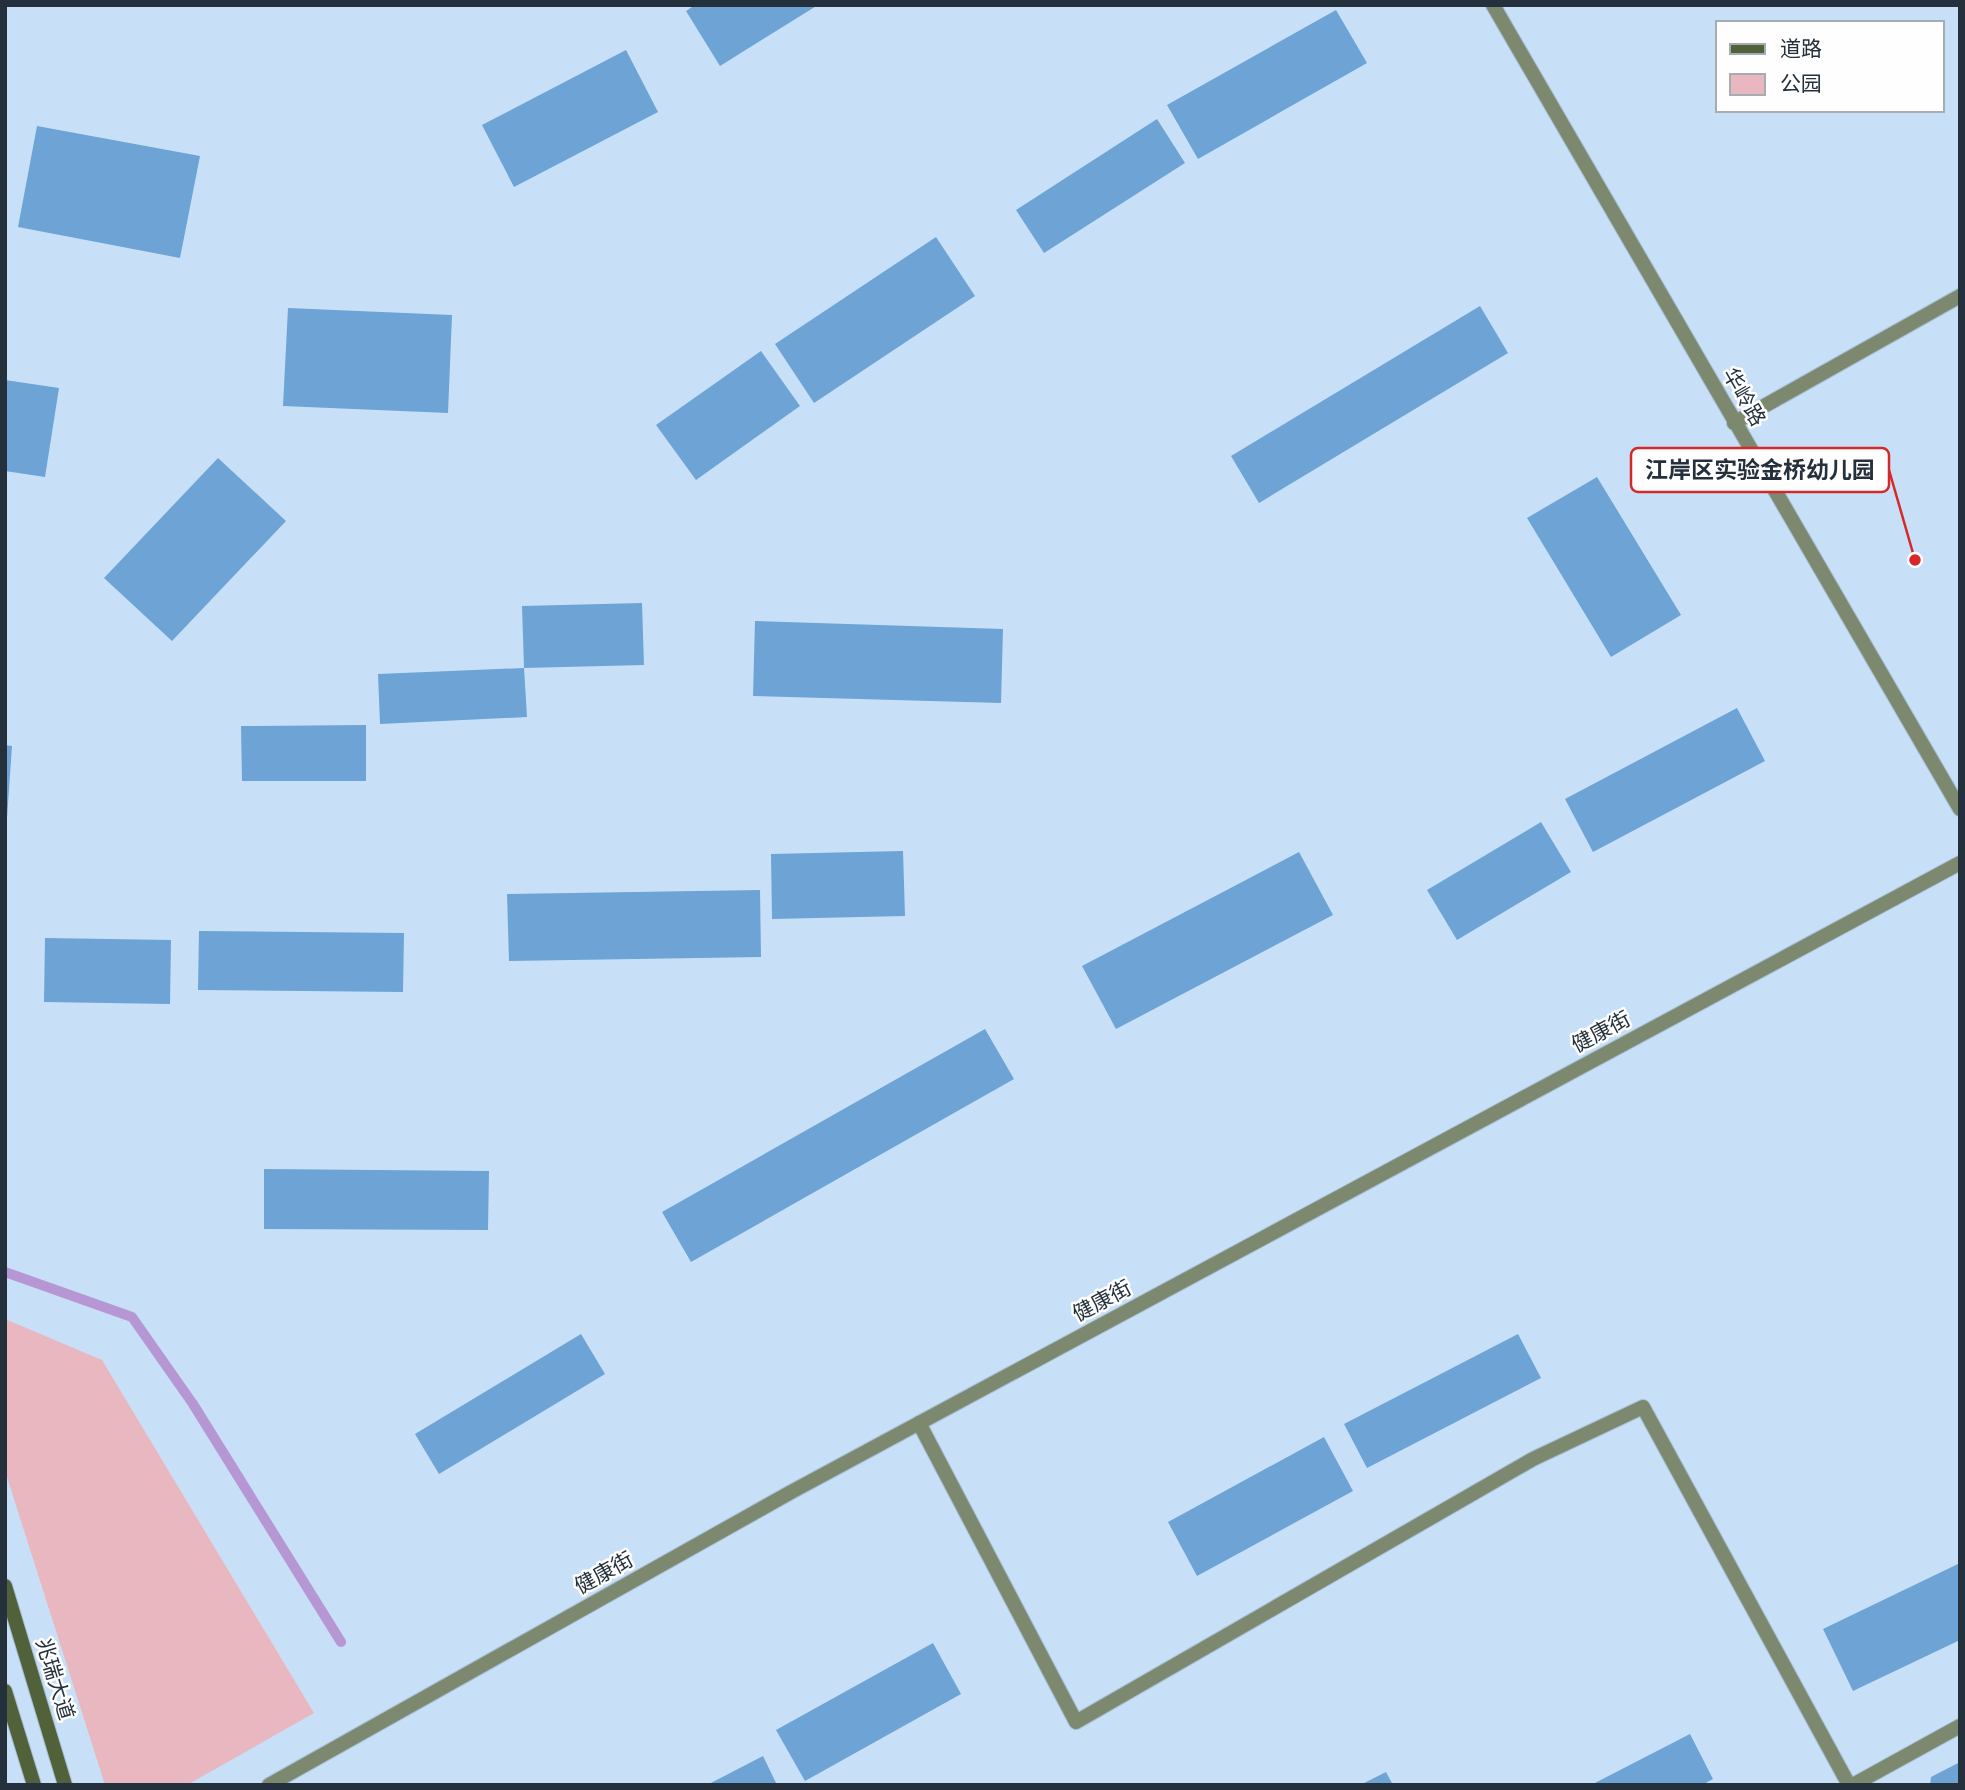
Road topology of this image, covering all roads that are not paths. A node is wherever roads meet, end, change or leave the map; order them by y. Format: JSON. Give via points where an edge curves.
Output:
{"nodes":[{"id":1,"x":1493,"y":5,"type":"edge"},
{"id":2,"x":1960,"y":296,"type":"edge"},
{"id":3,"x":1734,"y":422,"type":"junction"},
{"id":4,"x":1960,"y":809,"type":"edge"},
{"id":5,"x":1960,"y":863,"type":"edge"},
{"id":6,"x":919,"y":1423,"type":"junction"},
{"id":7,"x":5,"y":1586,"type":"edge"},
{"id":8,"x":5,"y":1690,"type":"edge"},
{"id":9,"x":1960,"y":1726,"type":"edge"},
{"id":10,"x":34,"y":1785,"type":"edge"},
{"id":11,"x":65,"y":1785,"type":"edge"},
{"id":12,"x":270,"y":1785,"type":"edge"},
{"id":13,"x":1851,"y":1785,"type":"edge"}],
"edges":[{"from":1,"to":3,"type":"street","name":"华岭路"},
{"from":2,"to":3,"type":"street"},
{"from":3,"to":4,"type":"street","name":"华岭路"},
{"from":5,"to":6,"type":"street","name":"健康街"},
{"from":6,"to":12,"type":"street","name":"健康街"},
{"from":6,"to":13,"type":"street","via":[[1076,1722],[1533,1459],[1643,1407]]},
{"from":7,"to":11,"type":"street","name":"兆瑞大道"},
{"from":8,"to":10,"type":"street"},
{"from":9,"to":13,"type":"street"}]}
